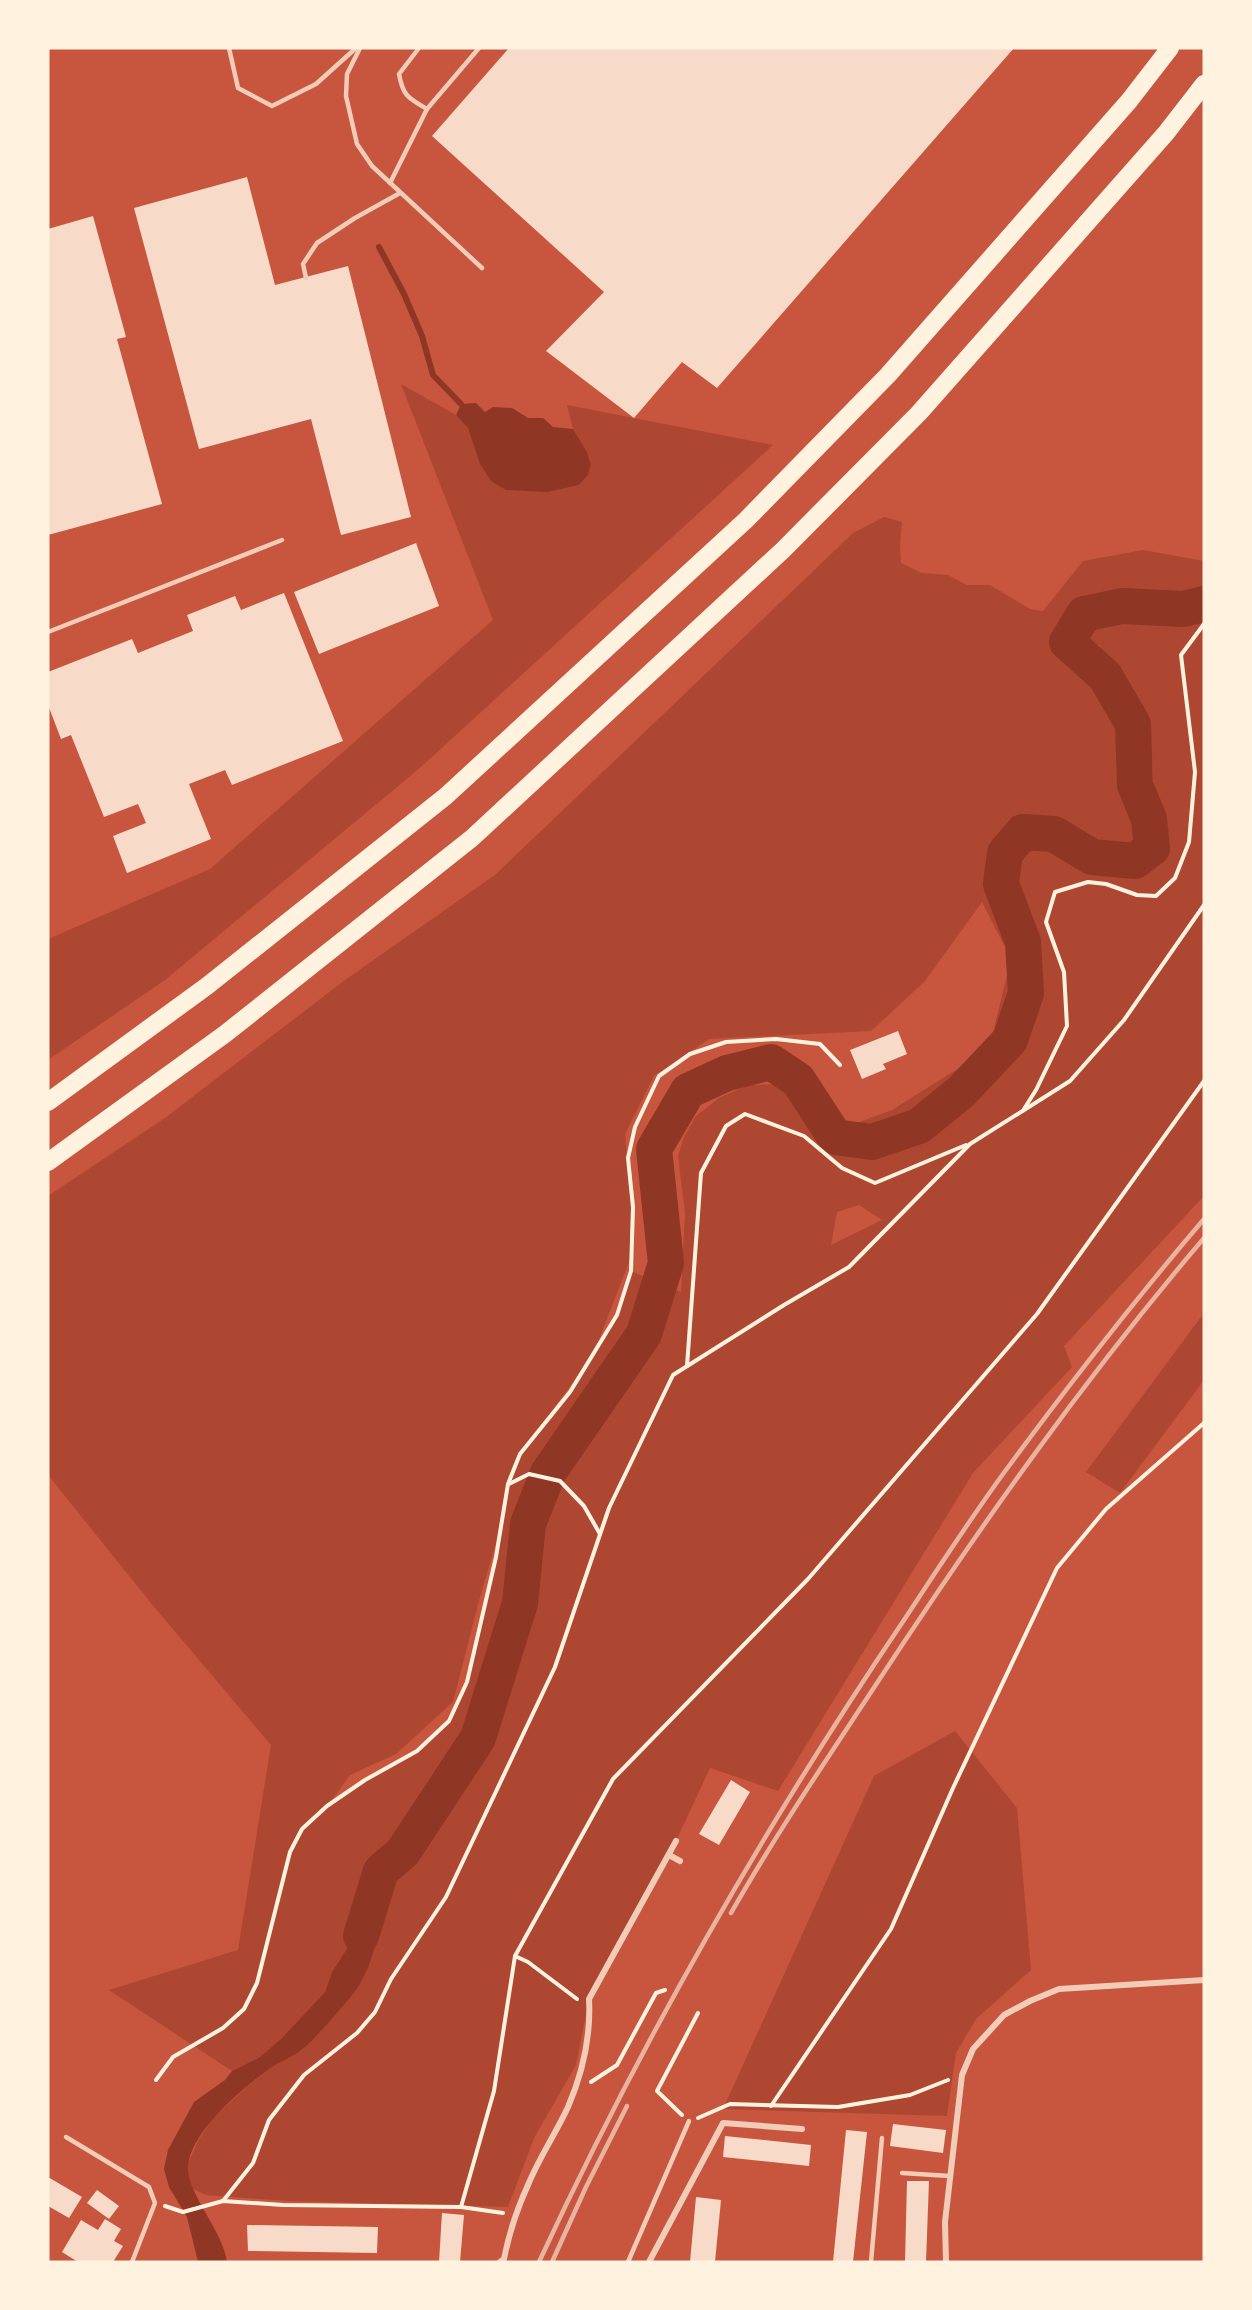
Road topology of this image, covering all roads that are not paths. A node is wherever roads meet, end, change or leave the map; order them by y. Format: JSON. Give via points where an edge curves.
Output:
{"nodes":[{"id":1,"x":229,"y":48,"type":"edge"},
{"id":2,"x":358,"y":48,"type":"edge"},
{"id":3,"x":419,"y":48,"type":"edge"},
{"id":4,"x":479,"y":48,"type":"edge"},
{"id":5,"x":1170,"y":48,"type":"edge"},
{"id":6,"x":1204,"y":84,"type":"edge"},
{"id":7,"x":427,"y":109,"type":"junction"},
{"id":8,"x":390,"y":183,"type":"junction"},
{"id":9,"x":400,"y":193,"type":"junction"},
{"id":10,"x":482,"y":268,"type":"dead end"},
{"id":11,"x":306,"y":278,"type":"dead end"},
{"id":12,"x":282,"y":540,"type":"dead end"},
{"id":13,"x":48,"y":632,"type":"edge"},
{"id":14,"x":48,"y":1101,"type":"edge"},
{"id":15,"x":48,"y":1162,"type":"edge"},
{"id":16,"x":676,"y":1841,"type":"dead end"},
{"id":17,"x":669,"y":1855,"type":"junction"},
{"id":18,"x":680,"y":1861,"type":"dead end"},
{"id":19,"x":1204,"y":1980,"type":"edge"},
{"id":20,"x":689,"y":2121,"type":"road end"},
{"id":21,"x":802,"y":2129,"type":"dead end"},
{"id":22,"x":66,"y":2137,"type":"dead end"},
{"id":23,"x":882,"y":2138,"type":"dead end"},
{"id":24,"x":902,"y":2173,"type":"dead end"},
{"id":25,"x":950,"y":2175,"type":"junction"},
{"id":26,"x":132,"y":2262,"type":"edge"},
{"id":27,"x":500,"y":2262,"type":"edge"},
{"id":28,"x":628,"y":2262,"type":"edge"},
{"id":29,"x":649,"y":2262,"type":"edge"},
{"id":30,"x":871,"y":2262,"type":"edge"},
{"id":31,"x":946,"y":2262,"type":"edge"}],
"edges":[{"from":1,"to":2,"type":"lane","via":[[238,88],[272,106],[316,84]]},
{"from":2,"to":8,"type":"lane","via":[[347,74],[346,96],[357,144]]},
{"from":3,"to":7,"type":"lane","via":[[399,74],[401,88],[408,98]]},
{"from":4,"to":7,"type":"lane"},
{"from":5,"to":14,"type":"highway","via":[[1129,101],[888,375],[746,520],[446,796],[207,986]]},
{"from":6,"to":15,"type":"highway","via":[[1158,142],[919,413],[783,550],[472,838],[225,1034]]},
{"from":7,"to":8,"type":"lane"},
{"from":8,"to":9,"type":"lane"},
{"from":9,"to":10,"type":"lane"},
{"from":9,"to":11,"type":"lane","via":[[317,243],[303,264]]},
{"from":12,"to":13,"type":"lane"},
{"from":16,"to":17,"type":"street"},
{"from":17,"to":18,"type":"street"},
{"from":17,"to":27,"type":"street","via":[[589,1999],[587,2049],[575,2086],[528,2183]]},
{"from":19,"to":25,"type":"street","via":[[1059,1989],[1004,2015],[973,2049],[962,2075]]},
{"from":20,"to":28,"type":"lane"},
{"from":21,"to":29,"type":"street","via":[[723,2122]]},
{"from":22,"to":26,"type":"lane","via":[[149,2187],[156,2203]]},
{"from":23,"to":30,"type":"lane"},
{"from":24,"to":25,"type":"lane"},
{"from":25,"to":31,"type":"street"}]}
